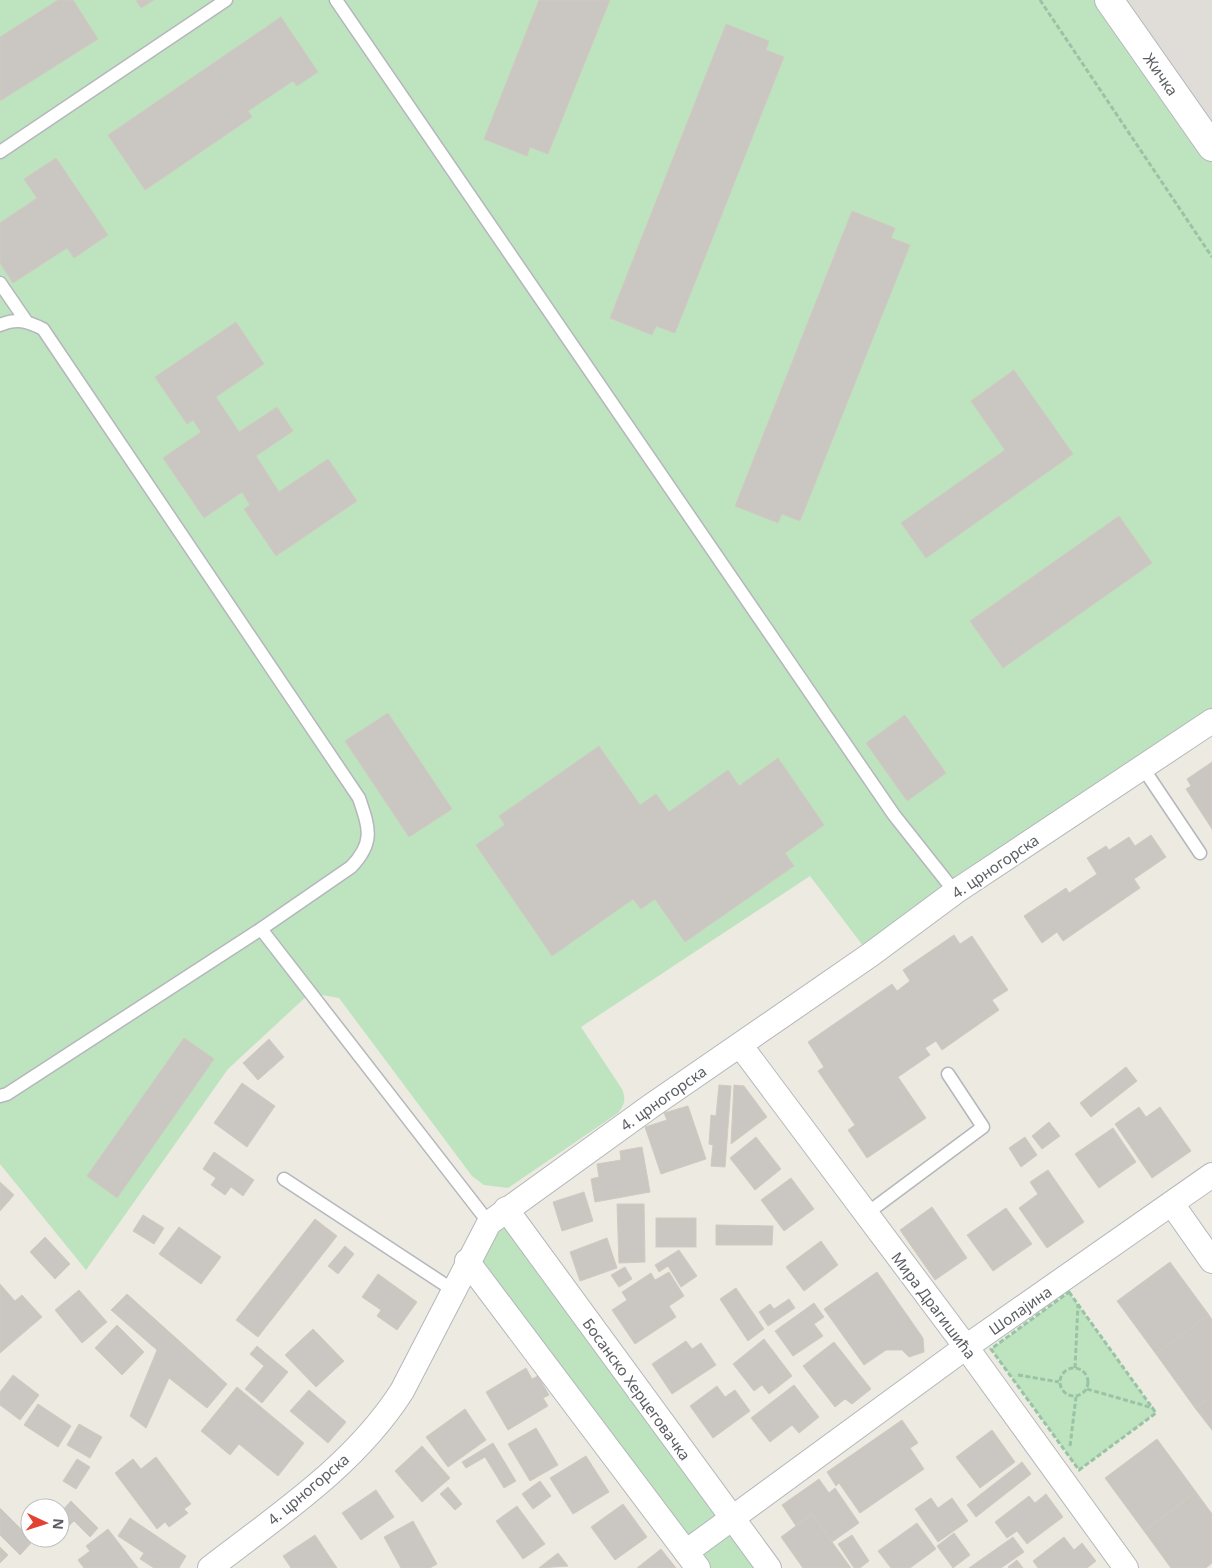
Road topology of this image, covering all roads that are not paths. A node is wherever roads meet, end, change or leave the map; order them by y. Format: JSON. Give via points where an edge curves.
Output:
{"nodes":[{"id":1,"x":226,"y":0,"type":"edge"},
{"id":2,"x":336,"y":0,"type":"edge"},
{"id":3,"x":1109,"y":0,"type":"edge"},
{"id":4,"x":1212,"y":147,"type":"edge"},
{"id":5,"x":0,"y":152,"type":"edge"},
{"id":6,"x":0,"y":283,"type":"edge"},
{"id":7,"x":26,"y":321,"type":"junction"},
{"id":8,"x":0,"y":325,"type":"edge"},
{"id":9,"x":1212,"y":721,"type":"edge"},
{"id":10,"x":1142,"y":768,"type":"junction"},
{"id":11,"x":1200,"y":853,"type":"dead end"},
{"id":12,"x":955,"y":892,"type":"junction"},
{"id":13,"x":261,"y":929,"type":"junction"},
{"id":14,"x":740,"y":1045,"type":"junction"},
{"id":15,"x":948,"y":1074,"type":"dead end"},
{"id":16,"x":0,"y":1096,"type":"edge"},
{"id":17,"x":1212,"y":1175,"type":"edge"},
{"id":18,"x":284,"y":1179,"type":"dead end"},
{"id":19,"x":1172,"y":1204,"type":"junction"},
{"id":20,"x":866,"y":1214,"type":"junction"},
{"id":21,"x":498,"y":1216,"type":"junction"},
{"id":22,"x":467,"y":1261,"type":"junction"},
{"id":23,"x":1212,"y":1261,"type":"edge"},
{"id":24,"x":453,"y":1290,"type":"junction"},
{"id":25,"x":966,"y":1347,"type":"junction"},
{"id":26,"x":732,"y":1518,"type":"junction"},
{"id":27,"x":692,"y":1560,"type":"edge"},
{"id":28,"x":210,"y":1568,"type":"edge"},
{"id":29,"x":769,"y":1568,"type":"edge"},
{"id":30,"x":1126,"y":1568,"type":"edge"}],
"edges":[{"from":1,"to":5,"type":"lane"},
{"from":2,"to":12,"type":"lane","via":[[894,815]]},
{"from":3,"to":4,"type":"main road","name":"Жичка"},
{"from":6,"to":7,"type":"lane"},
{"from":7,"to":8,"type":"lane","via":[[12,320]]},
{"from":7,"to":13,"type":"lane","via":[[43,329],[359,798],[369,839],[362,856]]},
{"from":9,"to":10,"type":"street","name":"4. црногорска"},
{"from":10,"to":11,"type":"lane"},
{"from":10,"to":12,"type":"street","name":"4. црногорска"},
{"from":12,"to":14,"type":"street","name":"4. црногорска"},
{"from":13,"to":16,"type":"lane","via":[[8,1094]]},
{"from":13,"to":21,"type":"lane"},
{"from":14,"to":20,"type":"street","name":"Мира Драгишића"},
{"from":14,"to":21,"type":"street","name":"4. црногорска"},
{"from":15,"to":20,"type":"lane","via":[[983,1127]]},
{"from":17,"to":19,"type":"street","name":"Шолајина"},
{"from":18,"to":24,"type":"lane"},
{"from":19,"to":23,"type":"street"},
{"from":19,"to":25,"type":"street","name":"Шолајина"},
{"from":20,"to":25,"type":"street","name":"Мира Драгишића"},
{"from":21,"to":22,"type":"street","name":"4. црногорска"},
{"from":21,"to":26,"type":"street","name":"Босанско Херцеговачка"},
{"from":22,"to":24,"type":"street","name":"4. црногорска"},
{"from":22,"to":27,"type":"street"},
{"from":24,"to":28,"type":"street","name":"4. црногорска","via":[[402,1392],[368,1436],[331,1473]]},
{"from":25,"to":26,"type":"street","name":"Шолајина"},
{"from":25,"to":30,"type":"street","name":"Мира Драгишића"},
{"from":26,"to":27,"type":"street","name":"Шолајина"},
{"from":26,"to":29,"type":"street","name":"Босанско Херцеговачка"}]}
